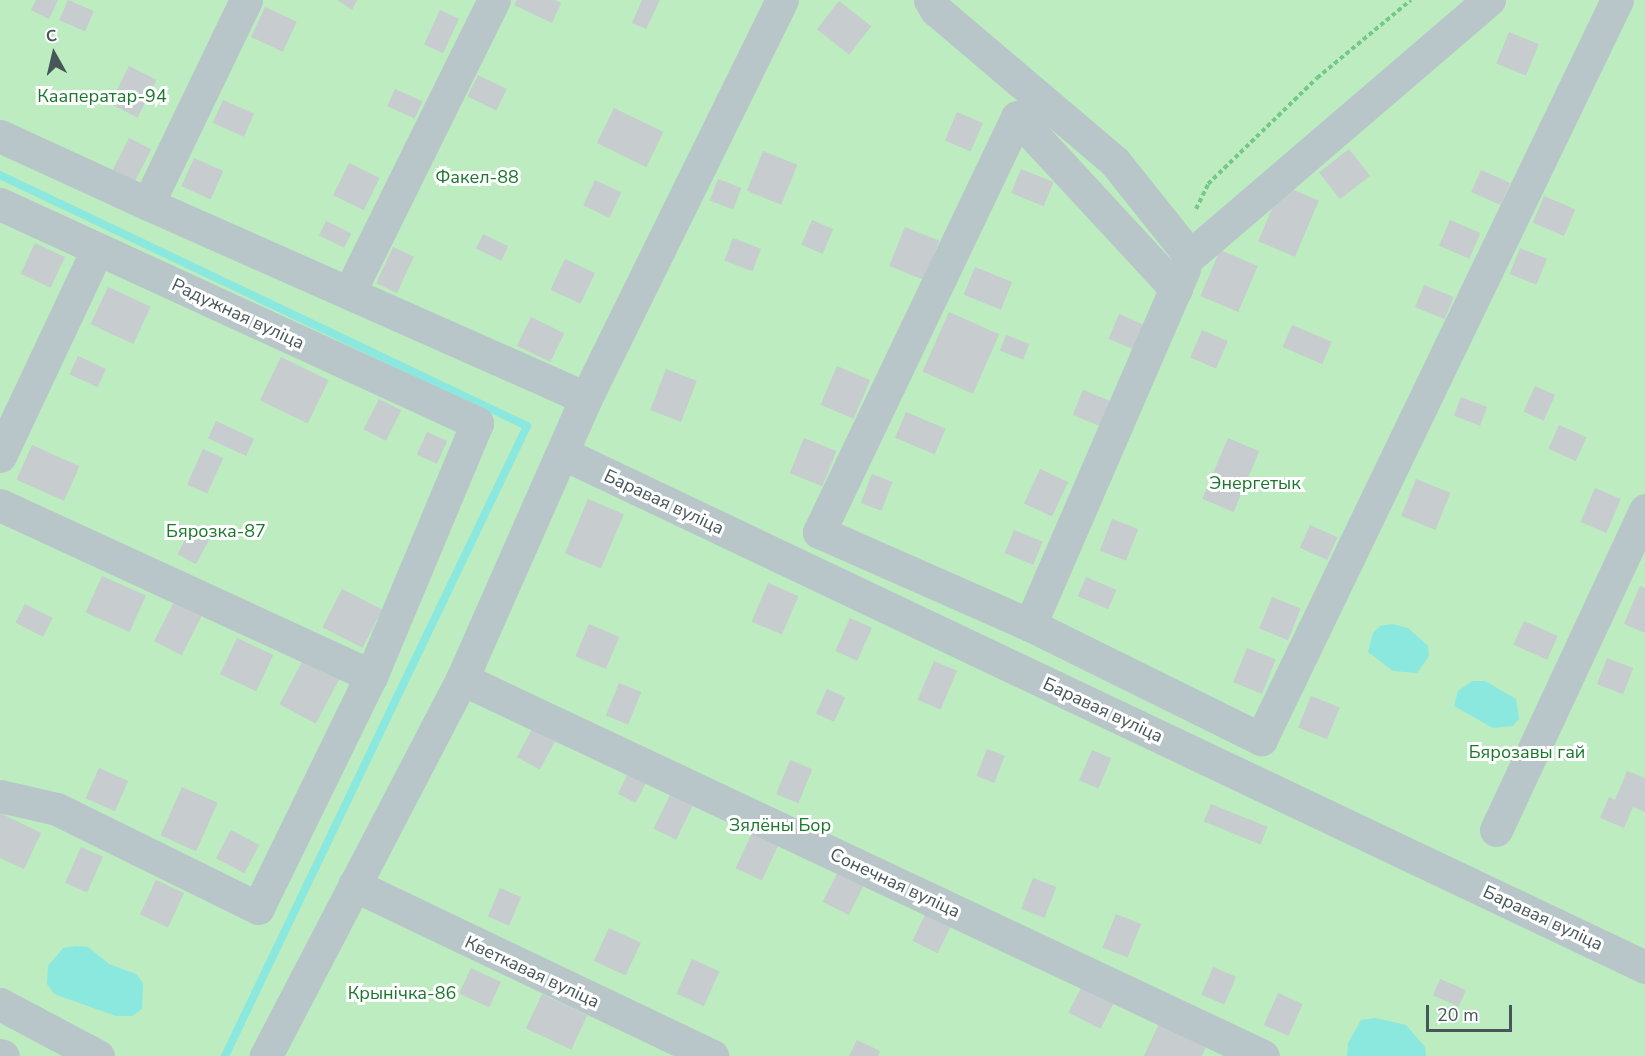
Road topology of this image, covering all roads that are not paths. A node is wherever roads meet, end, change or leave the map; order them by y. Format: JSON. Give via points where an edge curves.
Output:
{"nodes":[{"id":1,"x":246,"y":0,"type":"edge"},
{"id":2,"x":494,"y":0,"type":"edge"},
{"id":3,"x":782,"y":0,"type":"edge"},
{"id":4,"x":930,"y":0,"type":"edge"},
{"id":5,"x":1489,"y":0,"type":"edge"},
{"id":6,"x":1617,"y":0,"type":"edge"},
{"id":7,"x":0,"y":136,"type":"edge"},
{"id":8,"x":0,"y":204,"type":"edge"},
{"id":9,"x":148,"y":204,"type":"junction"},
{"id":10,"x":1185,"y":249,"type":"junction"},
{"id":11,"x":97,"y":250,"type":"junction"},
{"id":12,"x":1176,"y":289,"type":"junction"},
{"id":13,"x":350,"y":291,"type":"junction"},
{"id":14,"x":586,"y":398,"type":"junction"},
{"id":15,"x":562,"y":453,"type":"junction"},
{"id":16,"x":0,"y":456,"type":"edge"},
{"id":17,"x":0,"y":504,"type":"edge"},
{"id":18,"x":1645,"y":510,"type":"edge"},
{"id":19,"x":1030,"y":625,"type":"junction"},
{"id":20,"x":371,"y":676,"type":"junction"},
{"id":21,"x":462,"y":679,"type":"junction"},
{"id":22,"x":0,"y":796,"type":"edge"},
{"id":23,"x":1496,"y":830,"type":"dead end"},
{"id":24,"x":354,"y":885,"type":"junction"},
{"id":25,"x":1645,"y":967,"type":"edge"},
{"id":26,"x":0,"y":1004,"type":"edge"},
{"id":27,"x":98,"y":1056,"type":"edge"},
{"id":28,"x":266,"y":1056,"type":"edge"},
{"id":29,"x":712,"y":1056,"type":"edge"},
{"id":30,"x":1263,"y":1056,"type":"edge"}],
"edges":[{"from":1,"to":9,"type":"lane"},
{"from":2,"to":13,"type":"lane"},
{"from":3,"to":14,"type":"lane"},
{"from":4,"to":10,"type":"lane","via":[[936,10],[1115,162]]},
{"from":5,"to":10,"type":"lane"},
{"from":6,"to":19,"type":"lane","via":[[1261,739]]},
{"from":7,"to":9,"type":"lane"},
{"from":8,"to":11,"type":"lane","name":"Радужная вуліца"},
{"from":9,"to":13,"type":"lane"},
{"from":10,"to":12,"type":"lane"},
{"from":11,"to":16,"type":"lane"},
{"from":11,"to":20,"type":"lane","name":"Радужная вуліца","via":[[477,423]]},
{"from":12,"to":19,"type":"lane"},
{"from":12,"to":19,"type":"lane","via":[[1017,117],[819,532]]},
{"from":13,"to":14,"type":"lane"},
{"from":14,"to":15,"type":"lane"},
{"from":15,"to":21,"type":"lane"},
{"from":15,"to":25,"type":"lane","name":"Баравая вуліца"},
{"from":17,"to":20,"type":"lane"},
{"from":18,"to":23,"type":"lane"},
{"from":20,"to":22,"type":"lane","via":[[258,908],[57,809]]},
{"from":21,"to":24,"type":"lane"},
{"from":21,"to":30,"type":"lane","name":"Сонечная вуліца"},
{"from":24,"to":28,"type":"lane"},
{"from":24,"to":29,"type":"lane","name":"Кветкавая вуліца"},
{"from":26,"to":27,"type":"lane"}]}
